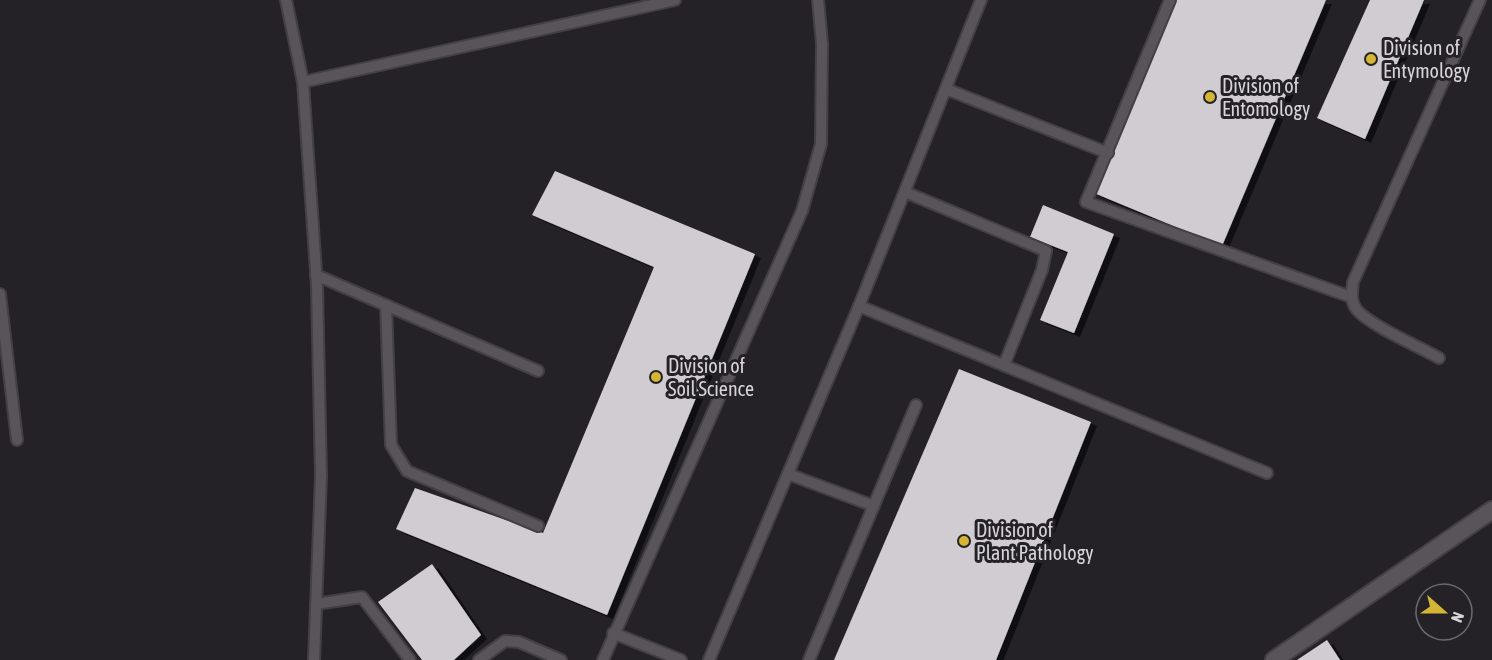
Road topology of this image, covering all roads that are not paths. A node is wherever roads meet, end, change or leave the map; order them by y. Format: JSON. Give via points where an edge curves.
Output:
{"nodes":[{"id":1,"x":286,"y":0,"type":"edge"},
{"id":2,"x":675,"y":0,"type":"edge"},
{"id":3,"x":818,"y":0,"type":"edge"},
{"id":4,"x":981,"y":0,"type":"edge"},
{"id":5,"x":1170,"y":0,"type":"edge"},
{"id":6,"x":1480,"y":0,"type":"edge"},
{"id":7,"x":303,"y":82,"type":"junction"},
{"id":8,"x":946,"y":89,"type":"junction"},
{"id":9,"x":1108,"y":153,"type":"junction"},
{"id":10,"x":905,"y":192,"type":"junction"},
{"id":11,"x":316,"y":275,"type":"junction"},
{"id":12,"x":0,"y":294,"type":"edge"},
{"id":13,"x":1351,"y":297,"type":"junction"},
{"id":14,"x":386,"y":305,"type":"junction"},
{"id":15,"x":859,"y":306,"type":"junction"},
{"id":16,"x":1439,"y":358,"type":"dead end"},
{"id":17,"x":1004,"y":366,"type":"junction"},
{"id":18,"x":538,"y":371,"type":"dead end"},
{"id":19,"x":916,"y":405,"type":"dead end"},
{"id":20,"x":17,"y":440,"type":"dead end"},
{"id":21,"x":1267,"y":473,"type":"dead end"},
{"id":22,"x":788,"y":474,"type":"junction"},
{"id":23,"x":874,"y":506,"type":"junction"},
{"id":24,"x":1492,"y":510,"type":"edge"},
{"id":25,"x":538,"y":526,"type":"dead end"},
{"id":26,"x":316,"y":604,"type":"junction"},
{"id":27,"x":613,"y":633,"type":"junction"},
{"id":28,"x":314,"y":660,"type":"edge"},
{"id":29,"x":410,"y":660,"type":"edge"},
{"id":30,"x":478,"y":660,"type":"edge"},
{"id":31,"x":561,"y":660,"type":"edge"},
{"id":32,"x":603,"y":660,"type":"edge"},
{"id":33,"x":681,"y":660,"type":"edge"},
{"id":34,"x":709,"y":660,"type":"edge"},
{"id":35,"x":809,"y":660,"type":"edge"},
{"id":36,"x":1274,"y":660,"type":"edge"}],
"edges":[{"from":1,"to":7,"type":"lane"},
{"from":2,"to":7,"type":"lane"},
{"from":3,"to":27,"type":"lane","via":[[822,44],[821,144],[802,211]]},
{"from":4,"to":8,"type":"lane"},
{"from":5,"to":9,"type":"lane"},
{"from":6,"to":13,"type":"lane","via":[[1353,282]]},
{"from":7,"to":11,"type":"lane"},
{"from":8,"to":9,"type":"lane"},
{"from":8,"to":10,"type":"lane"},
{"from":9,"to":13,"type":"lane","via":[[1086,202]]},
{"from":10,"to":15,"type":"lane"},
{"from":10,"to":17,"type":"lane","via":[[1046,251]]},
{"from":11,"to":14,"type":"lane"},
{"from":11,"to":26,"type":"lane","via":[[321,476]]},
{"from":12,"to":20,"type":"lane"},
{"from":13,"to":16,"type":"lane","via":[[1357,310],[1370,320]]},
{"from":14,"to":18,"type":"lane"},
{"from":14,"to":25,"type":"lane","via":[[391,445],[408,471]]},
{"from":15,"to":17,"type":"lane"},
{"from":15,"to":22,"type":"lane"},
{"from":17,"to":21,"type":"lane"},
{"from":19,"to":23,"type":"lane"},
{"from":22,"to":23,"type":"lane"},
{"from":22,"to":34,"type":"lane"},
{"from":23,"to":35,"type":"lane"},
{"from":24,"to":36,"type":"street"},
{"from":26,"to":28,"type":"lane"},
{"from":26,"to":29,"type":"lane","via":[[362,597]]},
{"from":27,"to":32,"type":"lane"},
{"from":27,"to":33,"type":"lane"},
{"from":30,"to":31,"type":"lane","via":[[505,641],[519,642]]}]}
